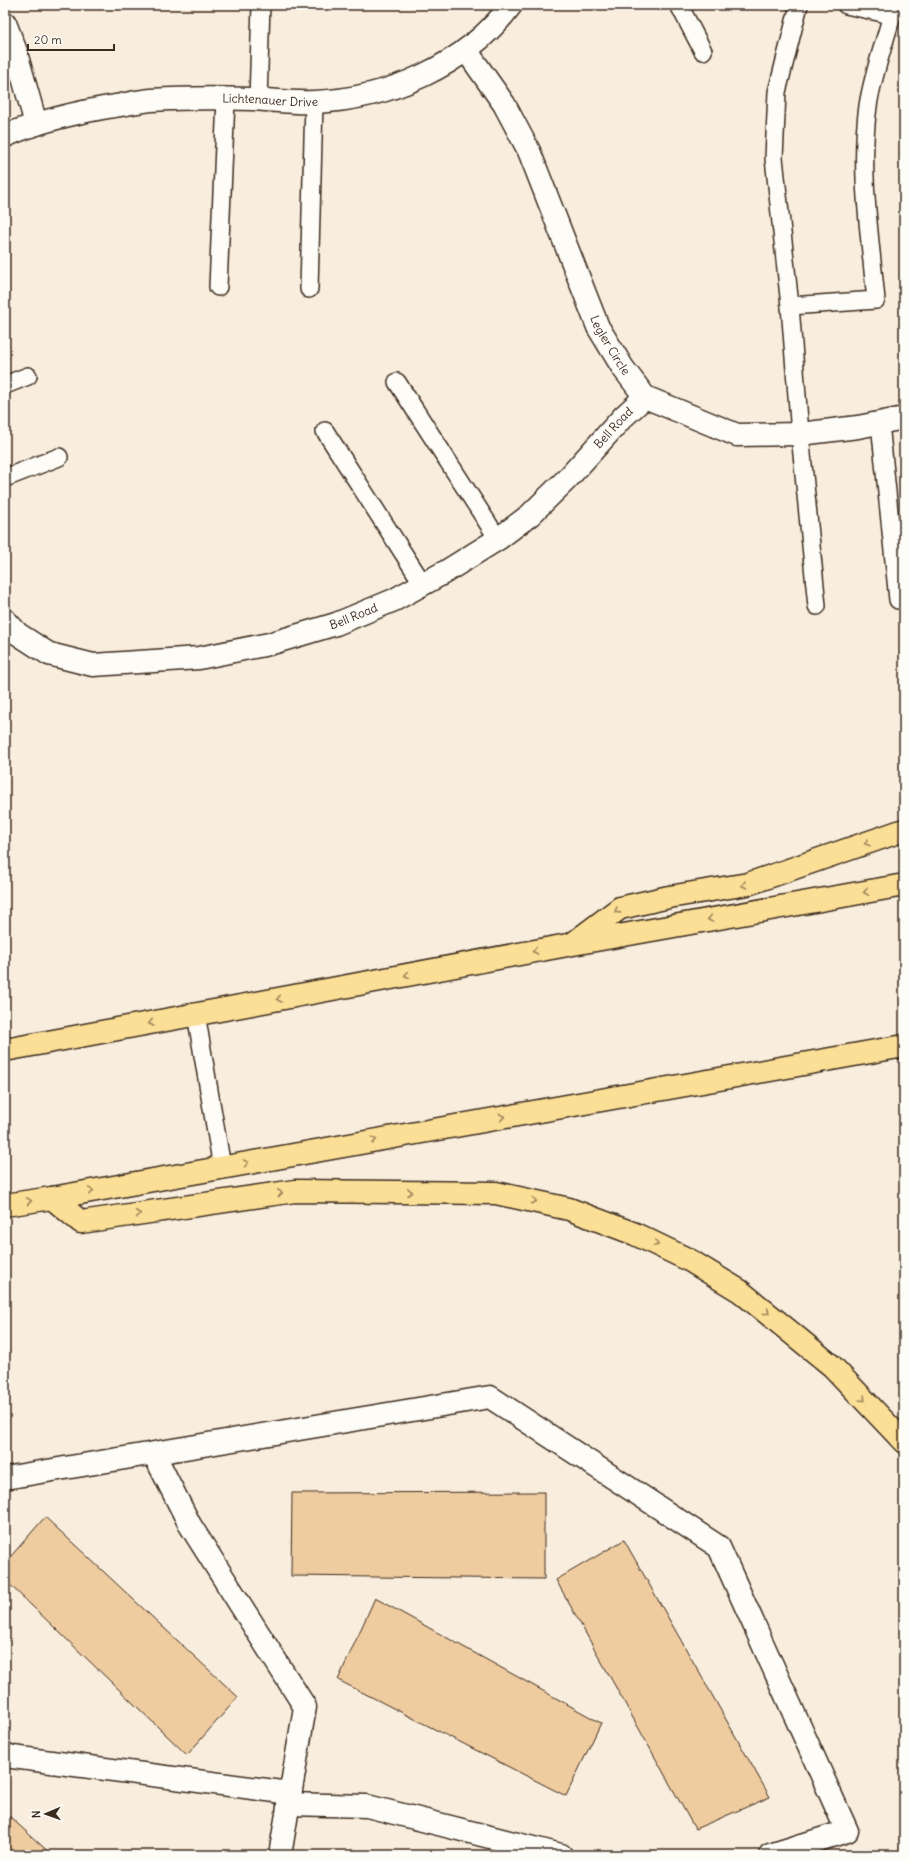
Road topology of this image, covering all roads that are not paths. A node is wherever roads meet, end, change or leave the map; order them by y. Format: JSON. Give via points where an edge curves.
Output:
{"nodes":[{"id":1,"x":261,"y":5,"type":"edge"},
{"id":2,"x":511,"y":5,"type":"edge"},
{"id":3,"x":679,"y":5,"type":"edge"},
{"id":4,"x":799,"y":5,"type":"edge"},
{"id":5,"x":846,"y":5,"type":"edge"},
{"id":6,"x":893,"y":10,"type":"edge"},
{"id":7,"x":5,"y":23,"type":"edge"},
{"id":8,"x":466,"y":50,"type":"junction"},
{"id":9,"x":703,"y":51,"type":"dead end"},
{"id":10,"x":226,"y":99,"type":"junction"},
{"id":11,"x":258,"y":100,"type":"junction"},
{"id":12,"x":314,"y":102,"type":"junction"},
{"id":13,"x":36,"y":124,"type":"junction"},
{"id":14,"x":5,"y":136,"type":"edge"},
{"id":15,"x":218,"y":287,"type":"dead end"},
{"id":16,"x":310,"y":289,"type":"dead end"},
{"id":17,"x":790,"y":306,"type":"junction"},
{"id":18,"x":28,"y":376,"type":"dead end"},
{"id":19,"x":397,"y":382,"type":"dead end"},
{"id":20,"x":5,"y":385,"type":"edge"},
{"id":21,"x":646,"y":397,"type":"junction"},
{"id":22,"x":904,"y":418,"type":"edge"},
{"id":23,"x":880,"y":423,"type":"junction"},
{"id":24,"x":325,"y":431,"type":"dead end"},
{"id":25,"x":800,"y":434,"type":"junction"},
{"id":26,"x":59,"y":456,"type":"dead end"},
{"id":27,"x":5,"y":478,"type":"edge"},
{"id":28,"x":498,"y":539,"type":"junction"},
{"id":29,"x":423,"y":584,"type":"junction"},
{"id":30,"x":898,"y":600,"type":"dead end"},
{"id":31,"x":818,"y":606,"type":"dead end"},
{"id":32,"x":5,"y":620,"type":"edge"},
{"id":33,"x":904,"y":830,"type":"edge"},
{"id":34,"x":904,"y":885,"type":"edge"},
{"id":35,"x":573,"y":944,"type":"junction"},
{"id":36,"x":196,"y":1014,"type":"junction"},
{"id":37,"x":904,"y":1046,"type":"edge"},
{"id":38,"x":5,"y":1050,"type":"edge"},
{"id":39,"x":222,"y":1167,"type":"junction"},
{"id":40,"x":52,"y":1198,"type":"junction"},
{"id":41,"x":5,"y":1204,"type":"edge"},
{"id":42,"x":904,"y":1442,"type":"edge"},
{"id":43,"x":154,"y":1454,"type":"junction"},
{"id":44,"x":5,"y":1478,"type":"edge"},
{"id":45,"x":5,"y":1756,"type":"edge"},
{"id":46,"x":289,"y":1799,"type":"junction"},
{"id":47,"x":280,"y":1855,"type":"edge"},
{"id":48,"x":561,"y":1855,"type":"edge"},
{"id":49,"x":770,"y":1855,"type":"edge"}],
"edges":[{"from":1,"to":11,"type":"lane"},
{"from":2,"to":8,"type":"street","name":"Lichtenauer Drive","via":[[498,22]]},
{"from":3,"to":9,"type":"lane"},
{"from":4,"to":17,"type":"lane","via":[[777,92],[774,151]]},
{"from":5,"to":6,"type":"lane"},
{"from":6,"to":17,"type":"lane","via":[[868,105],[865,139],[865,177],[876,300]]},
{"from":7,"to":13,"type":"street"},
{"from":8,"to":12,"type":"street","name":"Lichtenauer Drive","via":[[445,64],[383,90]]},
{"from":8,"to":21,"type":"street","name":"Legler Circle","via":[[504,104],[529,150],[598,327],[622,368]]},
{"from":10,"to":11,"type":"street","name":"Lichtenauer Drive"},
{"from":10,"to":13,"type":"street","name":"Lichtenauer Drive","via":[[150,100],[96,109]]},
{"from":10,"to":15,"type":"lane"},
{"from":11,"to":12,"type":"street","name":"Lichtenauer Drive"},
{"from":12,"to":16,"type":"lane"},
{"from":13,"to":14,"type":"street","name":"Lichtenauer Drive"},
{"from":17,"to":25,"type":"lane"},
{"from":18,"to":20,"type":"lane"},
{"from":19,"to":28,"type":"lane"},
{"from":21,"to":25,"type":"street","name":"Legler Circle","via":[[737,435]]},
{"from":21,"to":28,"type":"street","name":"Bell Road","via":[[623,417],[568,478],[530,515]]},
{"from":22,"to":23,"type":"street","name":"Legler Circle"},
{"from":23,"to":25,"type":"street","name":"Legler Circle"},
{"from":23,"to":30,"type":"lane"},
{"from":24,"to":29,"type":"lane"},
{"from":25,"to":31,"type":"lane"},
{"from":26,"to":27,"type":"lane"},
{"from":28,"to":29,"type":"street","name":"Bell Road"},
{"from":29,"to":32,"type":"street","name":"Bell Road","via":[[394,600],[336,624],[269,644],[199,658],[94,665],[49,654],[18,634]]},
{"from":33,"to":35,"type":"highway","one_way":true,"via":[[748,884],[620,908]]},
{"from":34,"to":35,"type":"highway","one_way":true},
{"from":35,"to":36,"type":"highway","one_way":true},
{"from":36,"to":38,"type":"highway","one_way":true},
{"from":36,"to":39,"type":"lane"},
{"from":39,"to":37,"type":"highway","one_way":true},
{"from":40,"to":39,"type":"highway","one_way":true},
{"from":41,"to":40,"type":"highway","one_way":true},
{"from":40,"to":42,"type":"highway","one_way":true,"via":[[81,1222],[295,1191],[496,1193],[569,1209],[635,1234],[689,1260],[740,1291],[832,1366]]},
{"from":43,"to":44,"type":"street"},
{"from":43,"to":46,"type":"street","via":[[190,1524],[305,1706]]},
{"from":43,"to":49,"type":"street","via":[[490,1397],[719,1547],[847,1831]]},
{"from":45,"to":46,"type":"street"},
{"from":46,"to":47,"type":"street"},
{"from":46,"to":48,"type":"street","via":[[367,1806]]}]}
